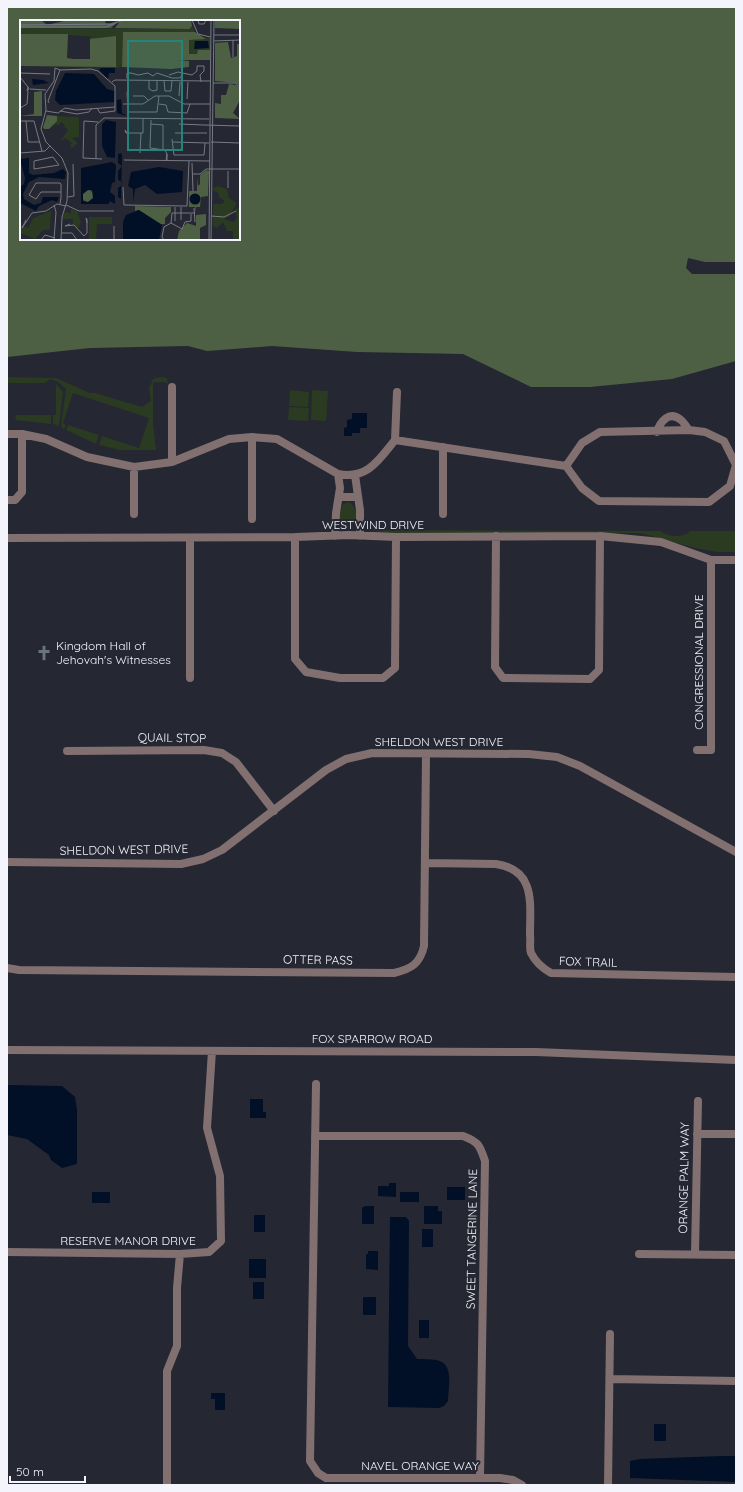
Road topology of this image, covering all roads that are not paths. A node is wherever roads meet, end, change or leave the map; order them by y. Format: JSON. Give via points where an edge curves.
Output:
{"nodes":[{"id":1,"x":172,"y":387,"type":"dead end"},
{"id":2,"x":397,"y":392,"type":"dead end"},
{"id":3,"x":689,"y":430,"type":"junction"},
{"id":4,"x":657,"y":432,"type":"junction"},
{"id":5,"x":7,"y":434,"type":"edge"},
{"id":6,"x":22,"y":434,"type":"junction"},
{"id":7,"x":252,"y":437,"type":"junction"},
{"id":8,"x":396,"y":440,"type":"junction"},
{"id":9,"x":443,"y":447,"type":"junction"},
{"id":10,"x":172,"y":462,"type":"junction"},
{"id":11,"x":736,"y":465,"type":"edge"},
{"id":12,"x":566,"y":466,"type":"junction"},
{"id":13,"x":134,"y":467,"type":"junction"},
{"id":14,"x":338,"y":474,"type":"junction"},
{"id":15,"x":355,"y":475,"type":"junction"},
{"id":16,"x":339,"y":497,"type":"junction"},
{"id":17,"x":357,"y":497,"type":"junction"},
{"id":18,"x":7,"y":500,"type":"edge"},
{"id":19,"x":134,"y":514,"type":"dead end"},
{"id":20,"x":443,"y":514,"type":"dead end"},
{"id":21,"x":252,"y":519,"type":"dead end"},
{"id":22,"x":335,"y":536,"type":"junction"},
{"id":23,"x":360,"y":536,"type":"junction"},
{"id":24,"x":496,"y":536,"type":"junction"},
{"id":25,"x":600,"y":536,"type":"junction"},
{"id":26,"x":295,"y":537,"type":"junction"},
{"id":27,"x":396,"y":537,"type":"junction"},
{"id":28,"x":7,"y":538,"type":"edge"},
{"id":29,"x":190,"y":538,"type":"junction"},
{"id":30,"x":711,"y":560,"type":"junction"},
{"id":31,"x":736,"y":560,"type":"edge"},
{"id":32,"x":190,"y":678,"type":"dead end"},
{"id":33,"x":67,"y":750,"type":"dead end"},
{"id":34,"x":697,"y":750,"type":"dead end"},
{"id":35,"x":426,"y":755,"type":"junction"},
{"id":36,"x":274,"y":811,"type":"junction"},
{"id":37,"x":736,"y":852,"type":"edge"},
{"id":38,"x":7,"y":862,"type":"edge"},
{"id":39,"x":426,"y":863,"type":"junction"},
{"id":40,"x":7,"y":968,"type":"edge"},
{"id":41,"x":736,"y":977,"type":"edge"},
{"id":42,"x":7,"y":1050,"type":"edge"},
{"id":43,"x":212,"y":1051,"type":"junction"},
{"id":44,"x":736,"y":1060,"type":"edge"},
{"id":45,"x":316,"y":1084,"type":"dead end"},
{"id":46,"x":698,"y":1101,"type":"dead end"},
{"id":47,"x":697,"y":1134,"type":"junction"},
{"id":48,"x":736,"y":1134,"type":"edge"},
{"id":49,"x":315,"y":1136,"type":"junction"},
{"id":50,"x":7,"y":1252,"type":"edge"},
{"id":51,"x":180,"y":1254,"type":"junction"},
{"id":52,"x":639,"y":1254,"type":"dead end"},
{"id":53,"x":695,"y":1254,"type":"junction"},
{"id":54,"x":736,"y":1255,"type":"edge"},
{"id":55,"x":610,"y":1334,"type":"dead end"},
{"id":56,"x":610,"y":1379,"type":"junction"},
{"id":57,"x":736,"y":1381,"type":"edge"},
{"id":58,"x":480,"y":1478,"type":"junction"},
{"id":59,"x":166,"y":1485,"type":"edge"},
{"id":60,"x":522,"y":1485,"type":"edge"},
{"id":61,"x":608,"y":1485,"type":"edge"}],
"edges":[{"from":1,"to":10,"type":"street"},
{"from":2,"to":8,"type":"street"},
{"from":3,"to":4,"type":"street"},
{"from":3,"to":4,"type":"street","via":[[681,420],[667,417],[661,421]]},
{"from":3,"to":11,"type":"street","via":[[705,432],[724,441]]},
{"from":4,"to":12,"type":"street","via":[[600,432],[582,443]]},
{"from":5,"to":6,"type":"street"},
{"from":6,"to":13,"type":"street","via":[[46,439],[87,457]]},
{"from":6,"to":18,"type":"street","via":[[22,492],[15,500]]},
{"from":7,"to":10,"type":"street","via":[[229,439]]},
{"from":7,"to":14,"type":"street","via":[[277,439]]},
{"from":7,"to":21,"type":"street"},
{"from":8,"to":9,"type":"street"},
{"from":8,"to":15,"type":"street","via":[[374,466]]},
{"from":9,"to":12,"type":"street"},
{"from":9,"to":20,"type":"street"},
{"from":10,"to":13,"type":"street"},
{"from":11,"to":12,"type":"street","via":[[730,486],[709,502],[599,501],[582,488]]},
{"from":13,"to":19,"type":"street"},
{"from":14,"to":15,"type":"street"},
{"from":14,"to":16,"type":"street"},
{"from":15,"to":17,"type":"street"},
{"from":16,"to":17,"type":"street"},
{"from":16,"to":22,"type":"street"},
{"from":17,"to":23,"type":"street"},
{"from":22,"to":23,"type":"street","name":"WESTWIND DRIVE"},
{"from":22,"to":26,"type":"street","name":"WESTWIND DRIVE"},
{"from":23,"to":27,"type":"street","name":"WESTWIND DRIVE"},
{"from":24,"to":25,"type":"street","name":"WESTWIND DRIVE"},
{"from":24,"to":25,"type":"street","via":[[495,667],[503,678],[590,679],[599,670]]},
{"from":24,"to":27,"type":"street","name":"WESTWIND DRIVE"},
{"from":25,"to":30,"type":"street","name":"WESTWIND DRIVE","via":[[661,542]]},
{"from":26,"to":27,"type":"street","via":[[295,659],[306,672],[340,678],[383,678],[395,668]]},
{"from":26,"to":29,"type":"street","name":"WESTWIND DRIVE"},
{"from":28,"to":29,"type":"street","name":"WESTWIND DRIVE"},
{"from":29,"to":32,"type":"street"},
{"from":30,"to":31,"type":"street","name":"WESTWIND DRIVE"},
{"from":30,"to":34,"type":"street","name":"CONGRESSIONAL DRIVE","via":[[711,750]]},
{"from":33,"to":36,"type":"street","name":"QUAIL STOP","via":[[204,750],[222,753],[236,762]]},
{"from":35,"to":36,"type":"street","name":"SHELDON WEST DRIVE","via":[[372,753],[346,759],[326,770]]},
{"from":35,"to":37,"type":"street","name":"SHELDON WEST DRIVE","via":[[529,754],[557,757],[580,766]]},
{"from":35,"to":39,"type":"street","name":"OTTER PASS"},
{"from":36,"to":38,"type":"street","name":"SHELDON WEST DRIVE","via":[[222,850],[203,859],[181,864]]},
{"from":39,"to":40,"type":"street","name":"OTTER PASS","via":[[424,946],[422,956],[406,970],[394,973]]},
{"from":39,"to":41,"type":"street","name":"FOX TRAIL","via":[[496,864],[518,872],[525,880],[530,893],[531,952],[540,967],[550,973]]},
{"from":42,"to":43,"type":"street","name":"FOX SPARROW ROAD"},
{"from":43,"to":44,"type":"street","name":"FOX SPARROW ROAD","via":[[536,1052]]},
{"from":43,"to":51,"type":"street","name":"RESERVE MANOR DRIVE","via":[[207,1128],[220,1176],[221,1241],[209,1252]]},
{"from":45,"to":49,"type":"street"},
{"from":46,"to":47,"type":"street","name":"ORANGE PALM WAY"},
{"from":47,"to":48,"type":"street"},
{"from":47,"to":53,"type":"street","name":"ORANGE PALM WAY"},
{"from":49,"to":58,"type":"street","name":"SWEET TANGERINE LANE","via":[[463,1136],[474,1140],[480,1146],[485,1161]]},
{"from":49,"to":58,"type":"street","name":"NAVEL ORANGE WAY","via":[[310,1461],[318,1473],[326,1478]]},
{"from":50,"to":51,"type":"street","name":"RESERVE MANOR DRIVE"},
{"from":51,"to":59,"type":"street","via":[[177,1346],[167,1371]]},
{"from":52,"to":53,"type":"street"},
{"from":53,"to":54,"type":"street"},
{"from":55,"to":56,"type":"street"},
{"from":56,"to":57,"type":"street"},
{"from":56,"to":61,"type":"street"},
{"from":58,"to":60,"type":"street","name":"NAVEL ORANGE WAY","via":[[513,1480]]}]}
